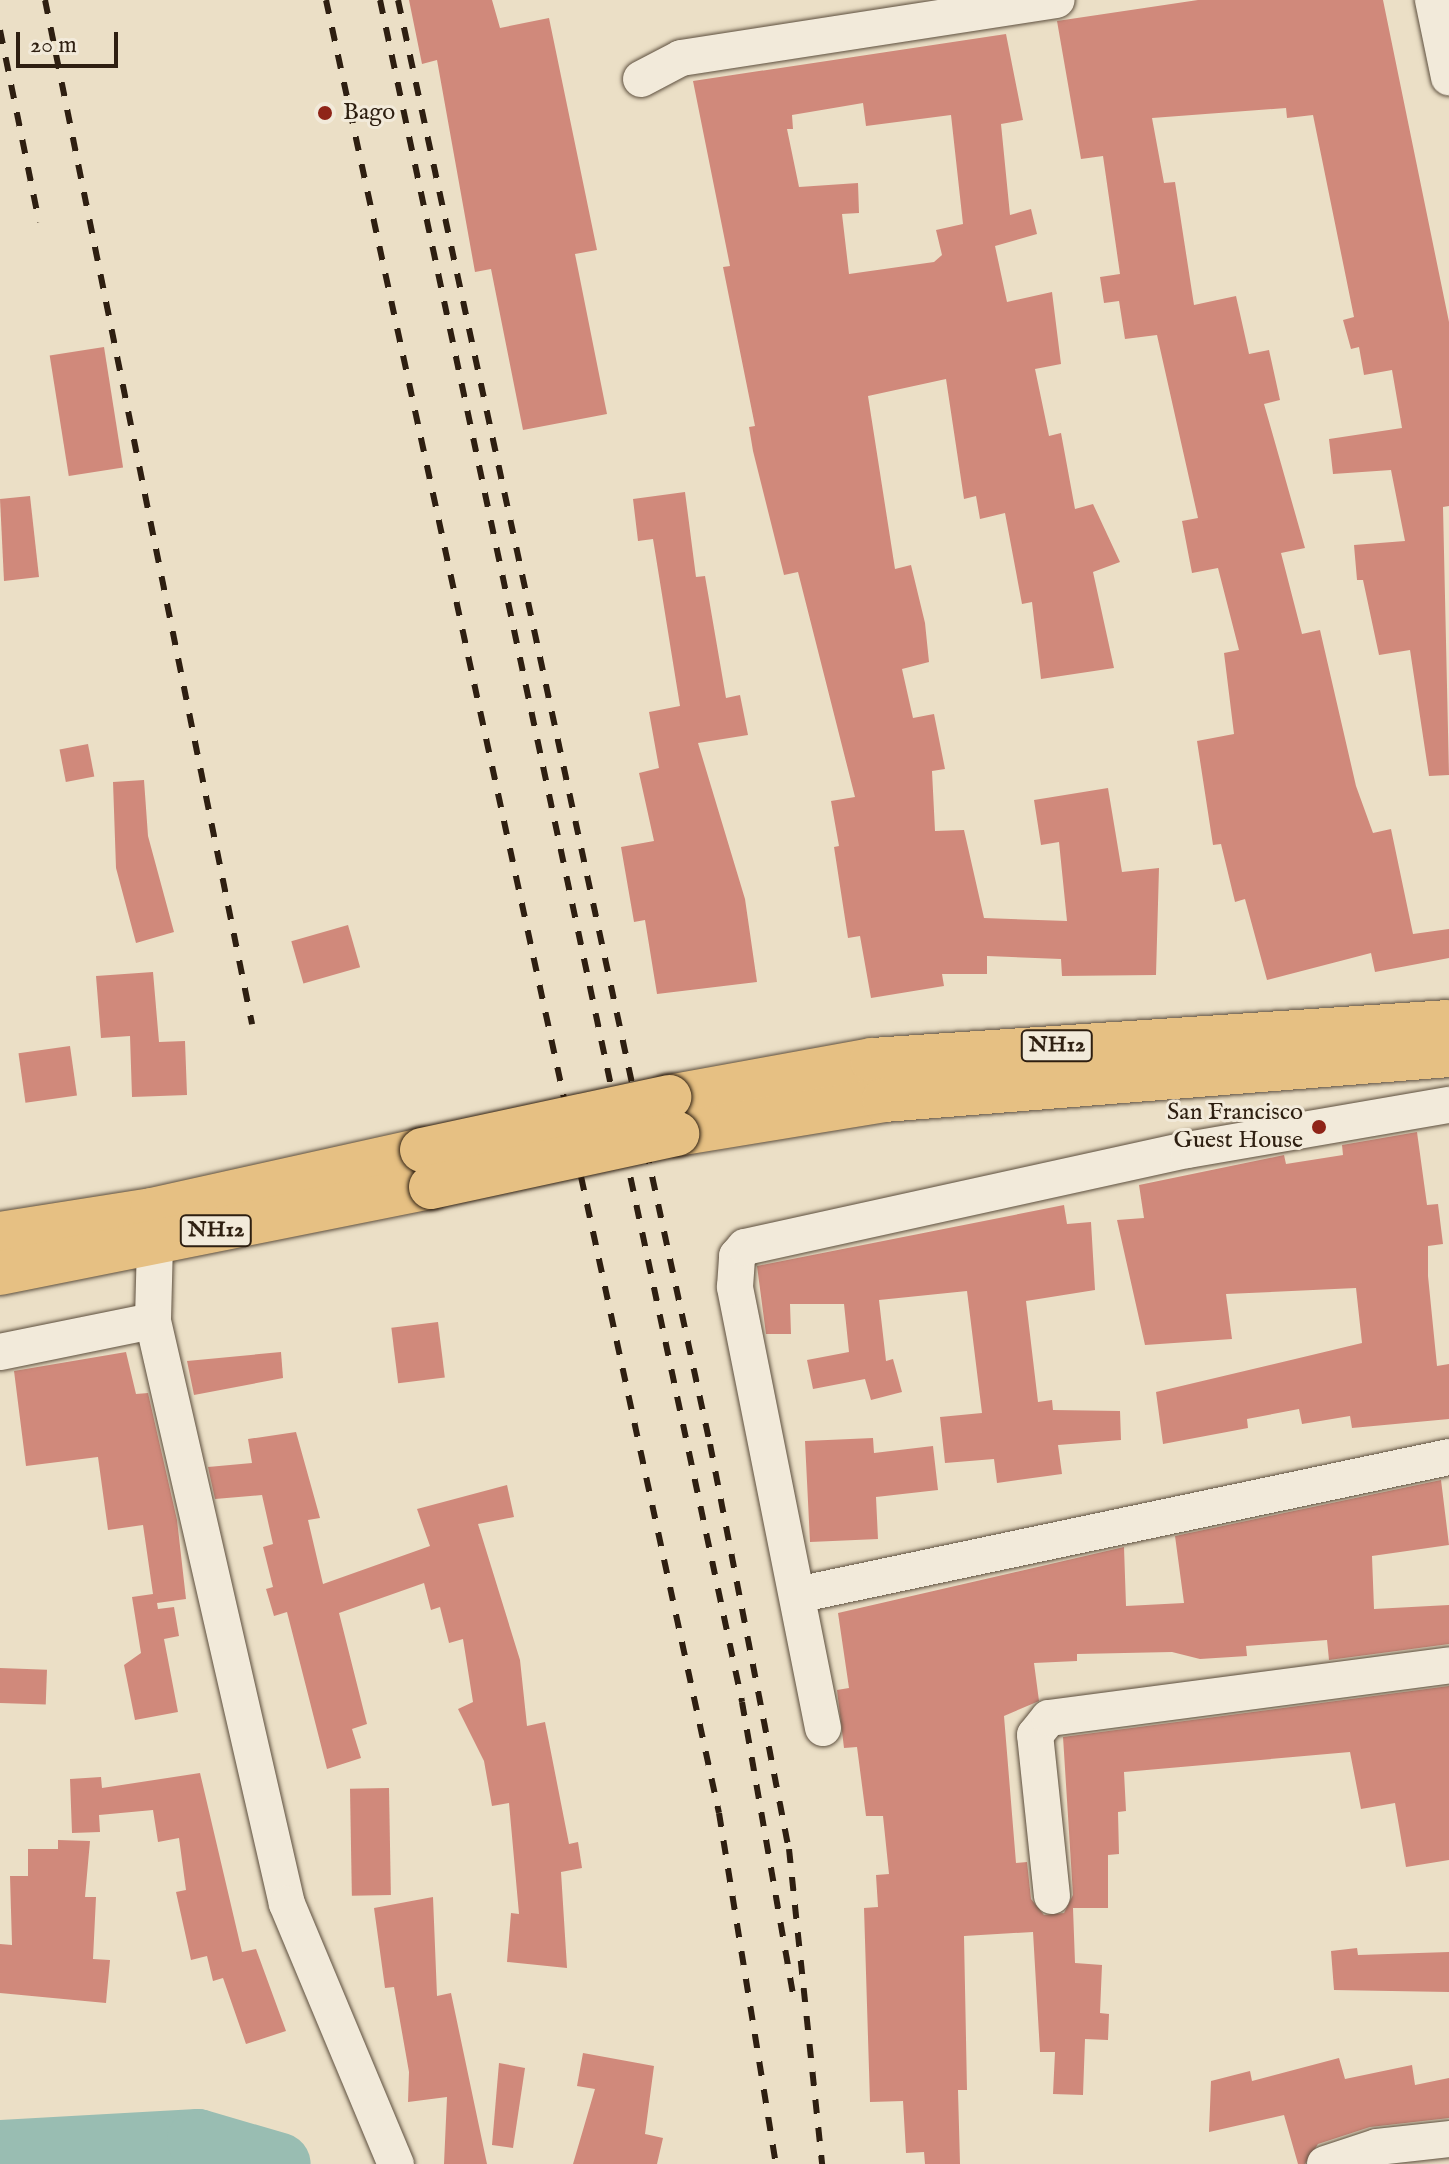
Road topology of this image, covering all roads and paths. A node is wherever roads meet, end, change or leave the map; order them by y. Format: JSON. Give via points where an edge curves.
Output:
{"nodes":[{"id":1,"x":1433,"y":0,"type":"edge"},
{"id":2,"x":1046,"y":1,"type":"edge"},
{"id":3,"x":1449,"y":77,"type":"edge"},
{"id":4,"x":641,"y":79,"type":"dead end"},
{"id":5,"x":1449,"y":1022,"type":"edge"},
{"id":6,"x":1449,"y":1055,"type":"edge"},
{"id":7,"x":1449,"y":1105,"type":"edge"},
{"id":8,"x":673,"y":1115,"type":"junction"},
{"id":9,"x":426,"y":1168,"type":"junction"},
{"id":10,"x":0,"y":1234,"type":"edge"},
{"id":11,"x":155,"y":1243,"type":"junction"},
{"id":12,"x":0,"y":1273,"type":"edge"},
{"id":13,"x":153,"y":1321,"type":"junction"},
{"id":14,"x":0,"y":1352,"type":"edge"},
{"id":15,"x":1449,"y":1457,"type":"edge"},
{"id":16,"x":797,"y":1595,"type":"junction"},
{"id":17,"x":1449,"y":1665,"type":"edge"},
{"id":18,"x":823,"y":1728,"type":"dead end"},
{"id":19,"x":1052,"y":1896,"type":"dead end"},
{"id":20,"x":1449,"y":2139,"type":"edge"},
{"id":21,"x":396,"y":2164,"type":"edge"},
{"id":22,"x":1325,"y":2164,"type":"edge"}],
"edges":[{"from":1,"to":3,"type":"street"},
{"from":2,"to":4,"type":"street","via":[[681,58]]},
{"from":5,"to":8,"type":"highway","number":"NH12","via":[[872,1060]]},
{"from":6,"to":8,"type":"highway","number":"NH12"},
{"from":7,"to":16,"type":"street","via":[[1188,1150],[745,1247],[737,1256],[735,1287]]},
{"from":8,"to":9,"type":"highway","number":"NH12","bridge":true},
{"from":9,"to":10,"type":"highway","number":"NH12"},
{"from":9,"to":11,"type":"highway","number":"NH12"},
{"from":11,"to":12,"type":"highway","number":"NH12"},
{"from":11,"to":13,"type":"street"},
{"from":13,"to":14,"type":"street"},
{"from":13,"to":21,"type":"street","via":[[287,1904]]},
{"from":15,"to":16,"type":"street"},
{"from":16,"to":18,"type":"street"},
{"from":17,"to":19,"type":"street","via":[[1049,1718],[1035,1735]]},
{"from":20,"to":22,"type":"street","via":[[1377,2147]]}]}
